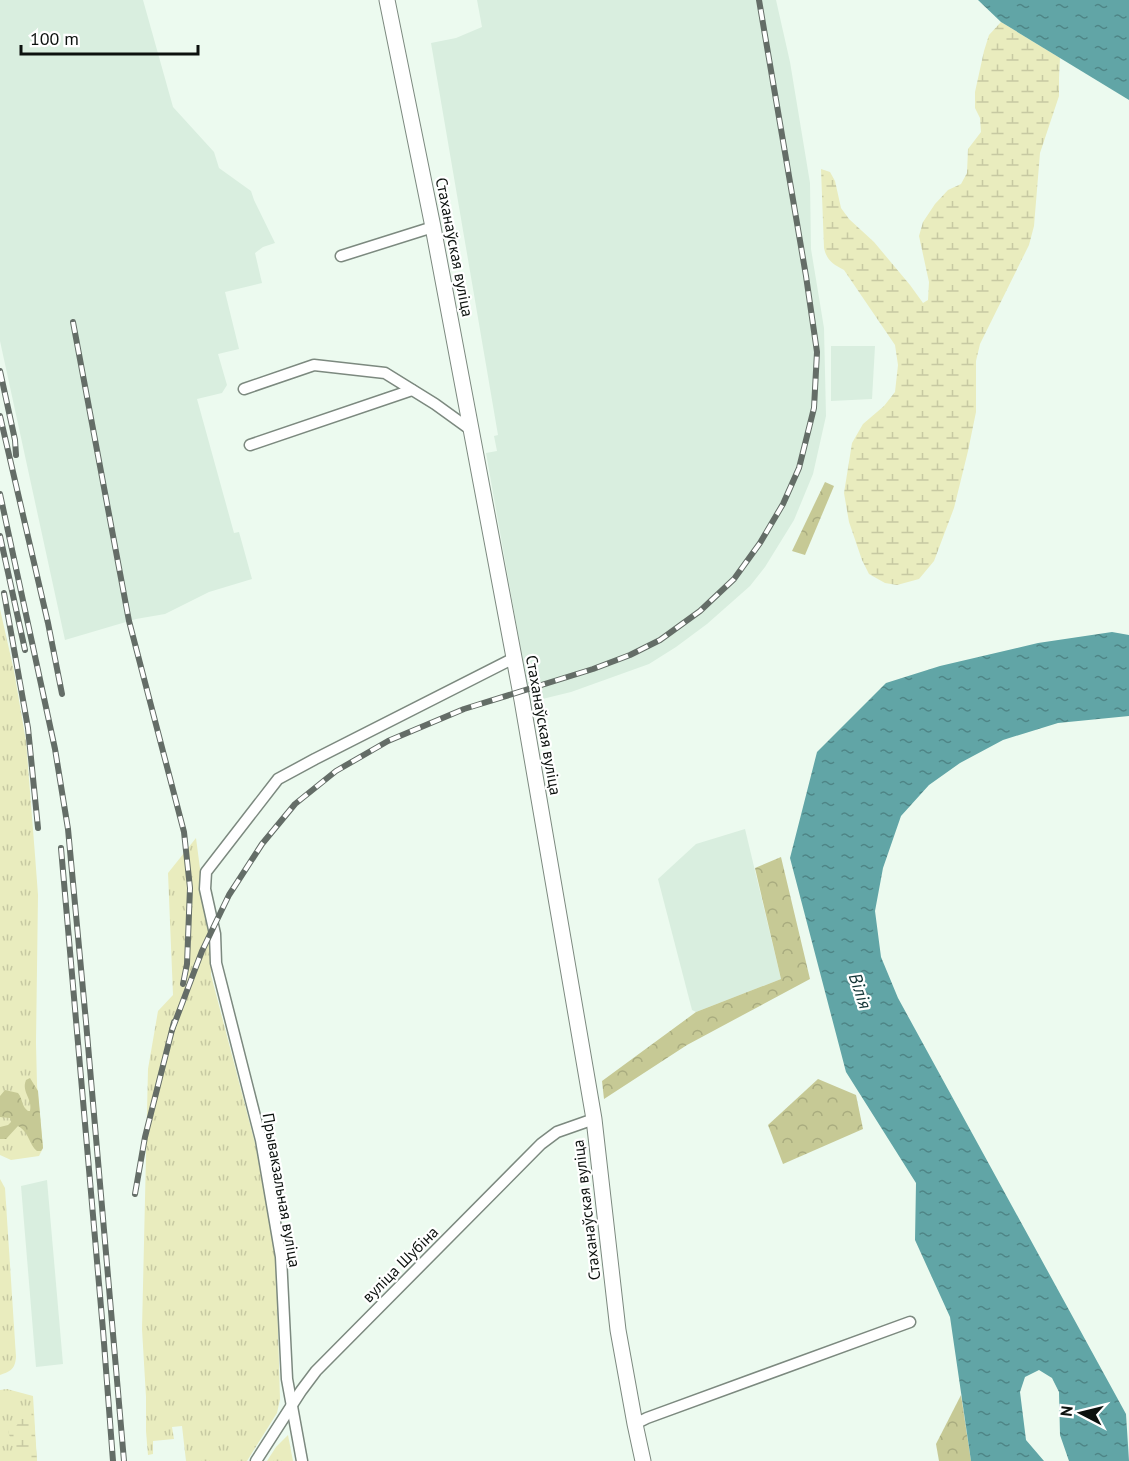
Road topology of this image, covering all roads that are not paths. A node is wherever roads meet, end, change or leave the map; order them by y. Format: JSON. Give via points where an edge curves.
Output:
{"nodes":[{"id":1,"x":387,"y":0,"type":"edge"},
{"id":2,"x":433,"y":227,"type":"junction"},
{"id":3,"x":341,"y":256,"type":"dead end"},
{"id":4,"x":244,"y":389,"type":"dead end"},
{"id":5,"x":412,"y":390,"type":"junction"},
{"id":6,"x":471,"y":430,"type":"junction"},
{"id":7,"x":250,"y":445,"type":"dead end"},
{"id":8,"x":514,"y":658,"type":"junction"},
{"id":9,"x":594,"y":1119,"type":"junction"},
{"id":10,"x":910,"y":1322,"type":"dead end"},
{"id":11,"x":293,"y":1404,"type":"junction"},
{"id":12,"x":635,"y":1424,"type":"junction"},
{"id":13,"x":256,"y":1461,"type":"edge"},
{"id":14,"x":302,"y":1461,"type":"edge"},
{"id":15,"x":643,"y":1461,"type":"edge"}],
"edges":[{"from":1,"to":2,"type":"street","name":"Стаханаўская вуліца"},
{"from":2,"to":3,"type":"street"},
{"from":2,"to":6,"type":"street","name":"Стаханаўская вуліца"},
{"from":4,"to":5,"type":"street","via":[[314,364],[385,373]]},
{"from":5,"to":6,"type":"street"},
{"from":5,"to":7,"type":"street"},
{"from":6,"to":8,"type":"street","name":"Стаханаўская вуліца"},
{"from":8,"to":9,"type":"street","name":"Стаханаўская вуліца"},
{"from":8,"to":11,"type":"street","name":"Прывакзальная вуліца","via":[[279,779],[206,872],[216,963],[261,1140],[281,1257],[287,1379]]},
{"from":9,"to":11,"type":"street","name":"вуліца Шубіна","via":[[557,1132],[541,1144],[316,1371]]},
{"from":9,"to":12,"type":"street","name":"Стаханаўская вуліца","via":[[618,1330]]},
{"from":10,"to":12,"type":"street"},
{"from":11,"to":13,"type":"street","name":"вуліца Шубіна"},
{"from":11,"to":14,"type":"street","name":"Прывакзальная вуліца"},
{"from":12,"to":15,"type":"street","name":"Стаханаўская вуліца"}]}
